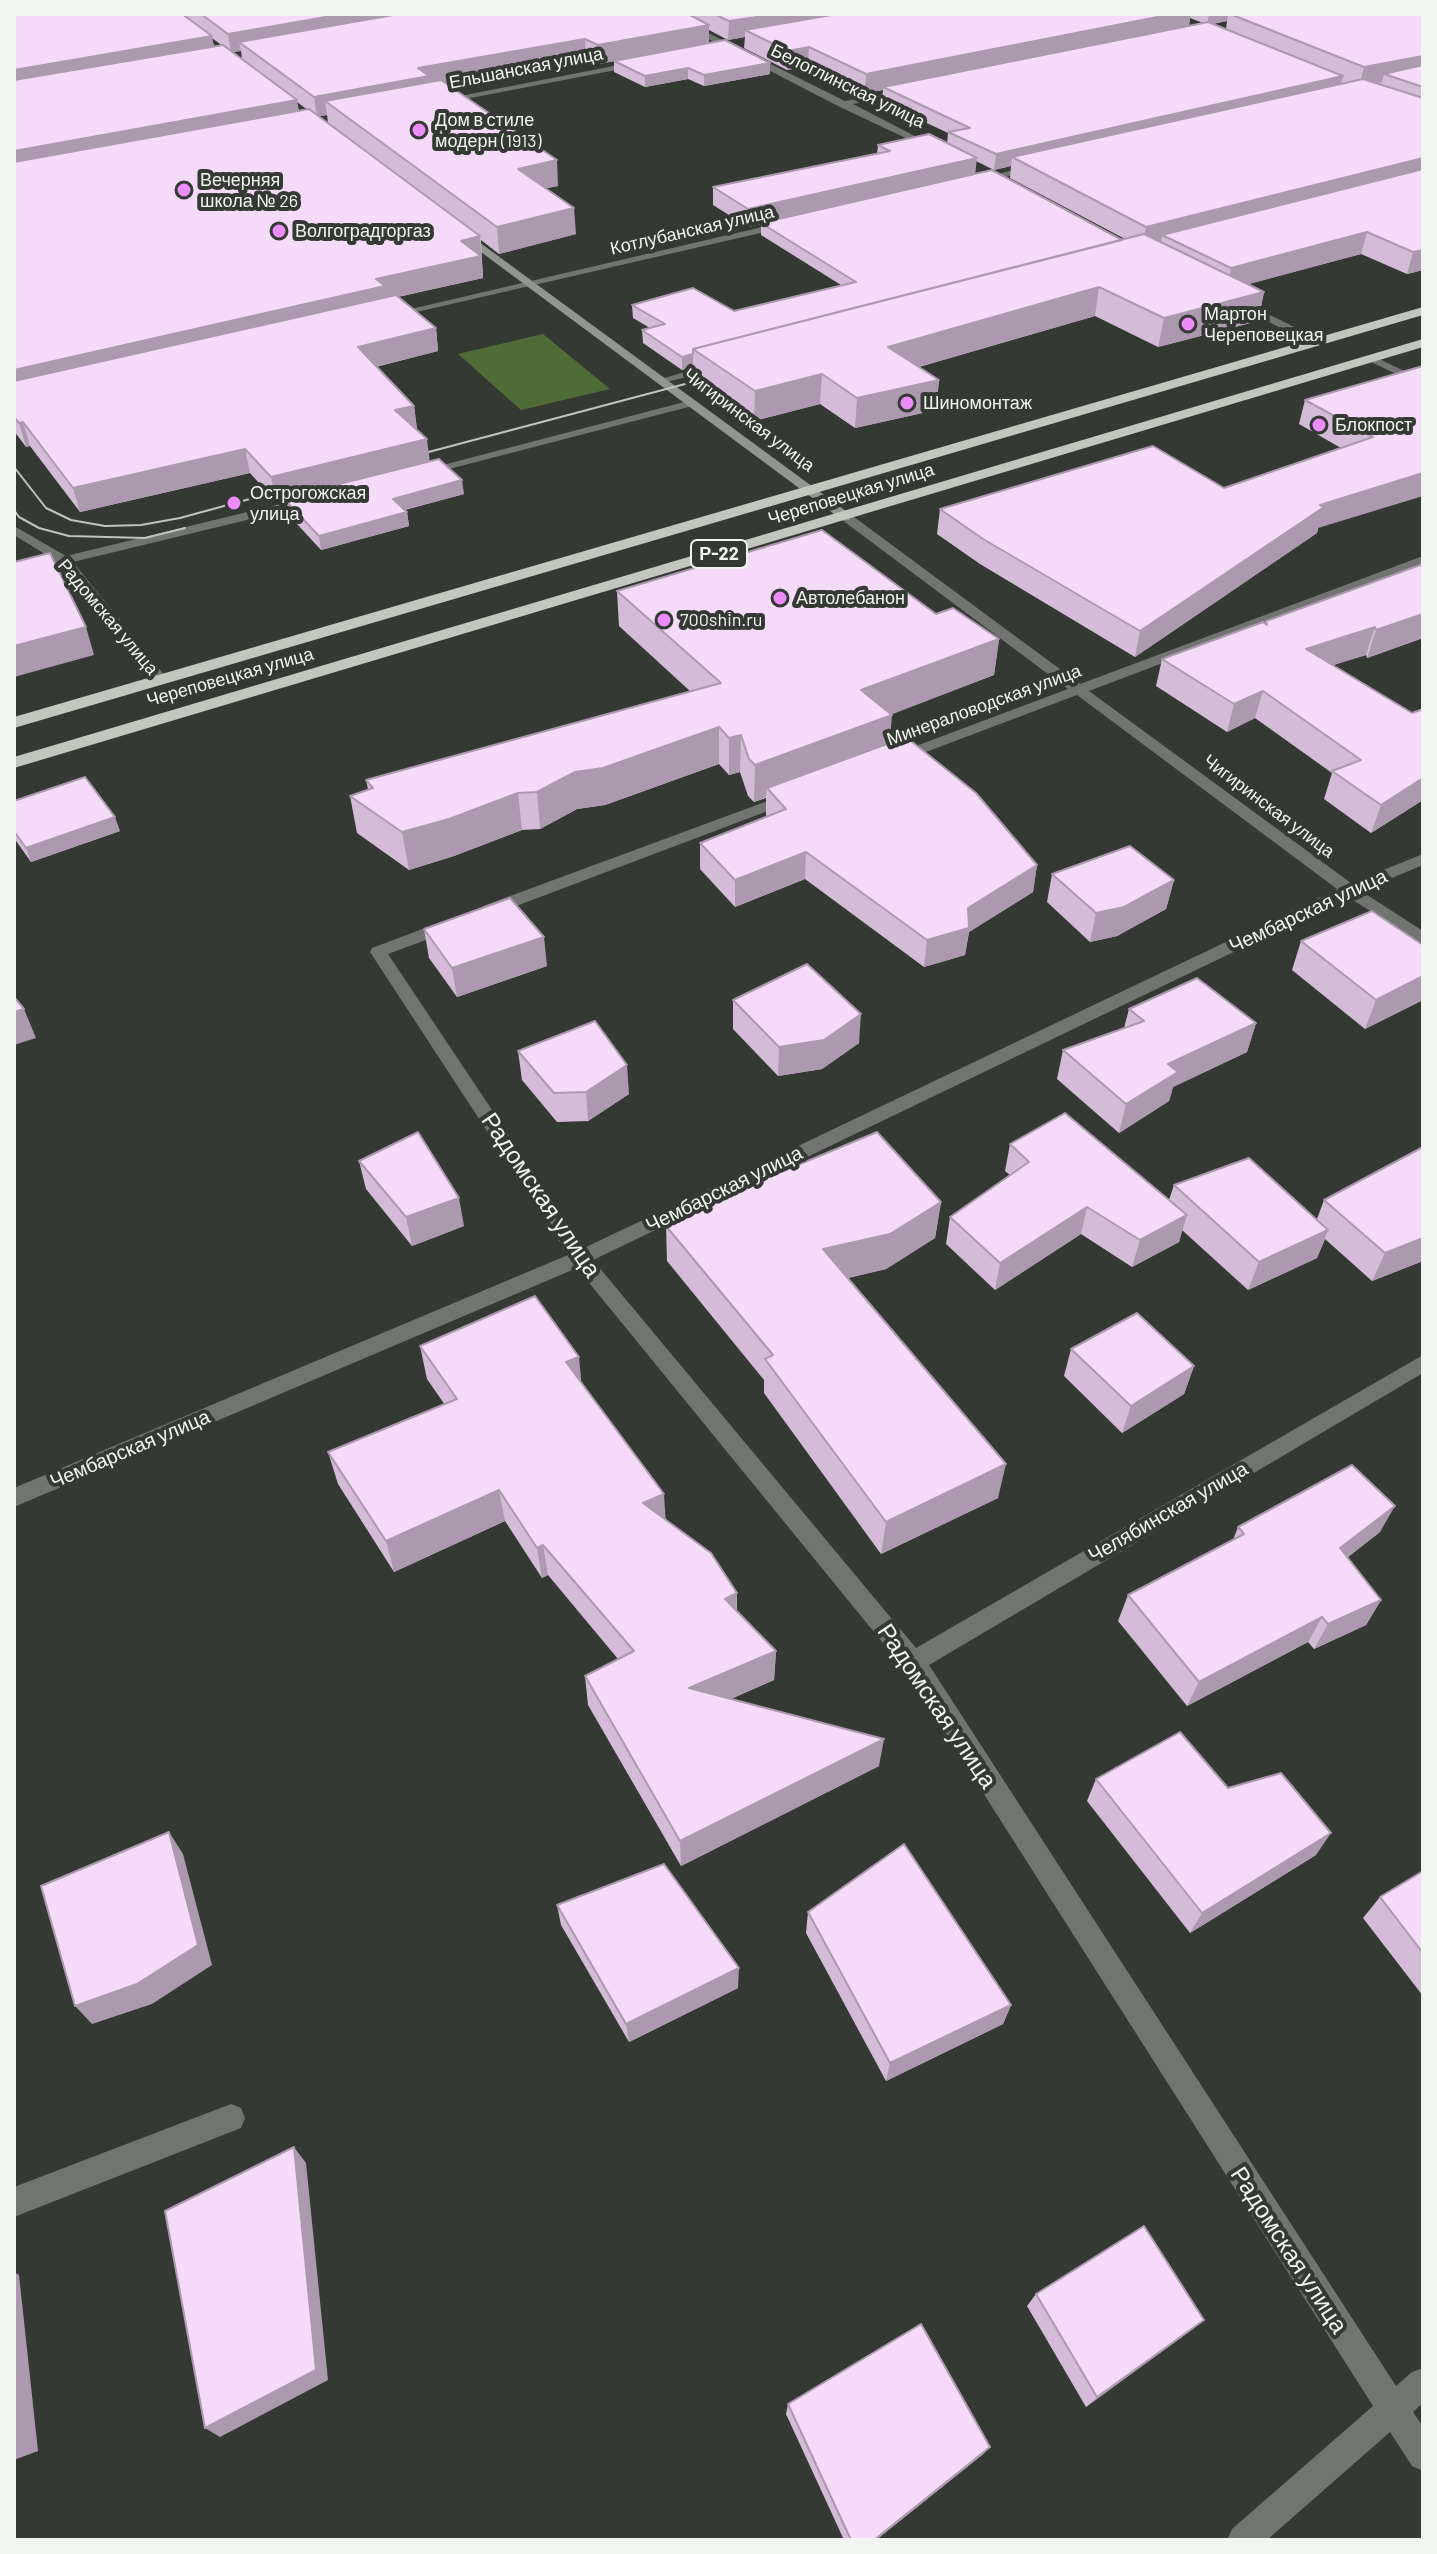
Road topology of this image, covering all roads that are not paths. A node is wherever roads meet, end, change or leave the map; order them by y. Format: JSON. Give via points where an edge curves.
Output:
{"nodes":[{"id":1,"x":664,"y":14,"type":"edge"},
{"id":2,"x":739,"y":44,"type":"edge"},
{"id":3,"x":725,"y":46,"type":"junction"},
{"id":4,"x":709,"y":49,"type":"edge"},
{"id":5,"x":647,"y":61,"type":"edge"},
{"id":6,"x":918,"y":89,"type":"edge"},
{"id":7,"x":428,"y":103,"type":"edge"},
{"id":8,"x":841,"y":104,"type":"junction"},
{"id":9,"x":940,"y":151,"type":"edge"},
{"id":10,"x":1053,"y":163,"type":"edge"},
{"id":11,"x":981,"y":171,"type":"edge"},
{"id":12,"x":992,"y":177,"type":"junction"},
{"id":13,"x":961,"y":184,"type":"edge"},
{"id":14,"x":1006,"y":184,"type":"edge"},
{"id":15,"x":806,"y":220,"type":"edge"},
{"id":16,"x":454,"y":227,"type":"edge"},
{"id":17,"x":528,"y":284,"type":"junction"},
{"id":18,"x":1220,"y":294,"type":"edge"},
{"id":19,"x":1423,"y":311,"type":"edge"},
{"id":20,"x":372,"y":319,"type":"edge"},
{"id":21,"x":1317,"y":342,"type":"junction"},
{"id":22,"x":1423,"y":343,"type":"edge"},
{"id":23,"x":1371,"y":358,"type":"junction"},
{"id":24,"x":724,"y":364,"type":"edge"},
{"id":25,"x":663,"y":380,"type":"junction"},
{"id":26,"x":1423,"y":384,"type":"edge"},
{"id":27,"x":692,"y":403,"type":"junction"},
{"id":28,"x":401,"y":477,"type":"edge"},
{"id":29,"x":811,"y":490,"type":"junction"},
{"id":30,"x":325,"y":497,"type":"edge"},
{"id":31,"x":846,"y":517,"type":"junction"},
{"id":32,"x":14,"y":530,"type":"edge"},
{"id":33,"x":1423,"y":560,"type":"edge"},
{"id":34,"x":65,"y":561,"type":"junction"},
{"id":35,"x":14,"y":573,"type":"edge"},
{"id":36,"x":161,"y":680,"type":"junction"},
{"id":37,"x":1080,"y":690,"type":"junction"},
{"id":38,"x":14,"y":723,"type":"edge"},
{"id":39,"x":14,"y":763,"type":"edge"},
{"id":40,"x":886,"y":763,"type":"edge"},
{"id":41,"x":811,"y":790,"type":"edge"},
{"id":42,"x":1423,"y":859,"type":"edge"},
{"id":43,"x":1349,"y":890,"type":"junction"},
{"id":44,"x":1423,"y":939,"type":"edge"},
{"id":45,"x":580,"y":1258,"type":"junction"},
{"id":46,"x":1423,"y":1363,"type":"edge"},
{"id":47,"x":14,"y":1498,"type":"edge"},
{"id":48,"x":913,"y":1662,"type":"junction"},
{"id":49,"x":231,"y":2118,"type":"dead end"},
{"id":50,"x":14,"y":2202,"type":"edge"},
{"id":51,"x":1423,"y":2383,"type":"edge"},
{"id":52,"x":1392,"y":2410,"type":"junction"},
{"id":53,"x":1423,"y":2455,"type":"edge"},
{"id":54,"x":1243,"y":2540,"type":"edge"}],
"edges":[{"from":1,"to":3,"type":"street","name":"Белоглинская улица"},
{"from":2,"to":3,"type":"street"},
{"from":3,"to":4,"type":"street"},
{"from":3,"to":8,"type":"street","name":"Белоглинская улица"},
{"from":5,"to":7,"type":"street","name":"Ельшанская улица"},
{"from":6,"to":8,"type":"street"},
{"from":8,"to":9,"type":"street","name":"Белоглинская улица"},
{"from":10,"to":12,"type":"street"},
{"from":11,"to":12,"type":"street"},
{"from":12,"to":13,"type":"street"},
{"from":12,"to":14,"type":"street"},
{"from":15,"to":17,"type":"street","name":"Котлубанская улица"},
{"from":16,"to":17,"type":"street","name":"Чигиринская улица"},
{"from":17,"to":20,"type":"street","name":"Котлубанская улица"},
{"from":17,"to":25,"type":"street","name":"Чигиринская улица"},
{"from":18,"to":21,"type":"street"},
{"from":19,"to":21,"type":"highway","name":"Череповецкая улица","number":"Р-22"},
{"from":21,"to":29,"type":"highway","name":"Череповецкая улица","number":"Р-22"},
{"from":22,"to":23,"type":"highway","name":"Череповецкая улица","number":"Р-22"},
{"from":23,"to":26,"type":"street"},
{"from":23,"to":31,"type":"highway","name":"Череповецкая улица","number":"Р-22"},
{"from":24,"to":25,"type":"street"},
{"from":25,"to":27,"type":"street","name":"Чигиринская улица"},
{"from":27,"to":28,"type":"street"},
{"from":27,"to":29,"type":"street","name":"Чигиринская улица"},
{"from":29,"to":31,"type":"street","name":"Чигиринская улица"},
{"from":29,"to":36,"type":"highway","name":"Череповецкая улица","number":"Р-22"},
{"from":30,"to":34,"type":"street"},
{"from":31,"to":37,"type":"street","name":"Чигиринская улица"},
{"from":31,"to":39,"type":"highway","name":"Череповецкая улица","number":"Р-22"},
{"from":32,"to":34,"type":"street","name":"Радомская улица"},
{"from":33,"to":37,"type":"street","name":"Минераловодская улица"},
{"from":34,"to":35,"type":"street"},
{"from":34,"to":36,"type":"street","name":"Радомская улица"},
{"from":36,"to":38,"type":"highway","name":"Череповецкая улица","number":"Р-22"},
{"from":37,"to":40,"type":"street","name":"Минераловодская улица"},
{"from":37,"to":43,"type":"street","name":"Чигиринская улица"},
{"from":41,"to":45,"type":"street","name":"Радомская улица","via":[[378,952]]},
{"from":42,"to":43,"type":"street","name":"Чембарская улица"},
{"from":43,"to":44,"type":"street","name":"Чигиринская улица"},
{"from":43,"to":45,"type":"street","name":"Чембарская улица"},
{"from":45,"to":47,"type":"street","name":"Чембарская улица"},
{"from":45,"to":48,"type":"street","name":"Радомская улица"},
{"from":46,"to":48,"type":"street","name":"Челябинская улица"},
{"from":48,"to":52,"type":"street","name":"Радомская улица"},
{"from":49,"to":50,"type":"street"},
{"from":51,"to":52,"type":"street"},
{"from":52,"to":53,"type":"street","name":"Радомская улица"},
{"from":52,"to":54,"type":"street"}]}
